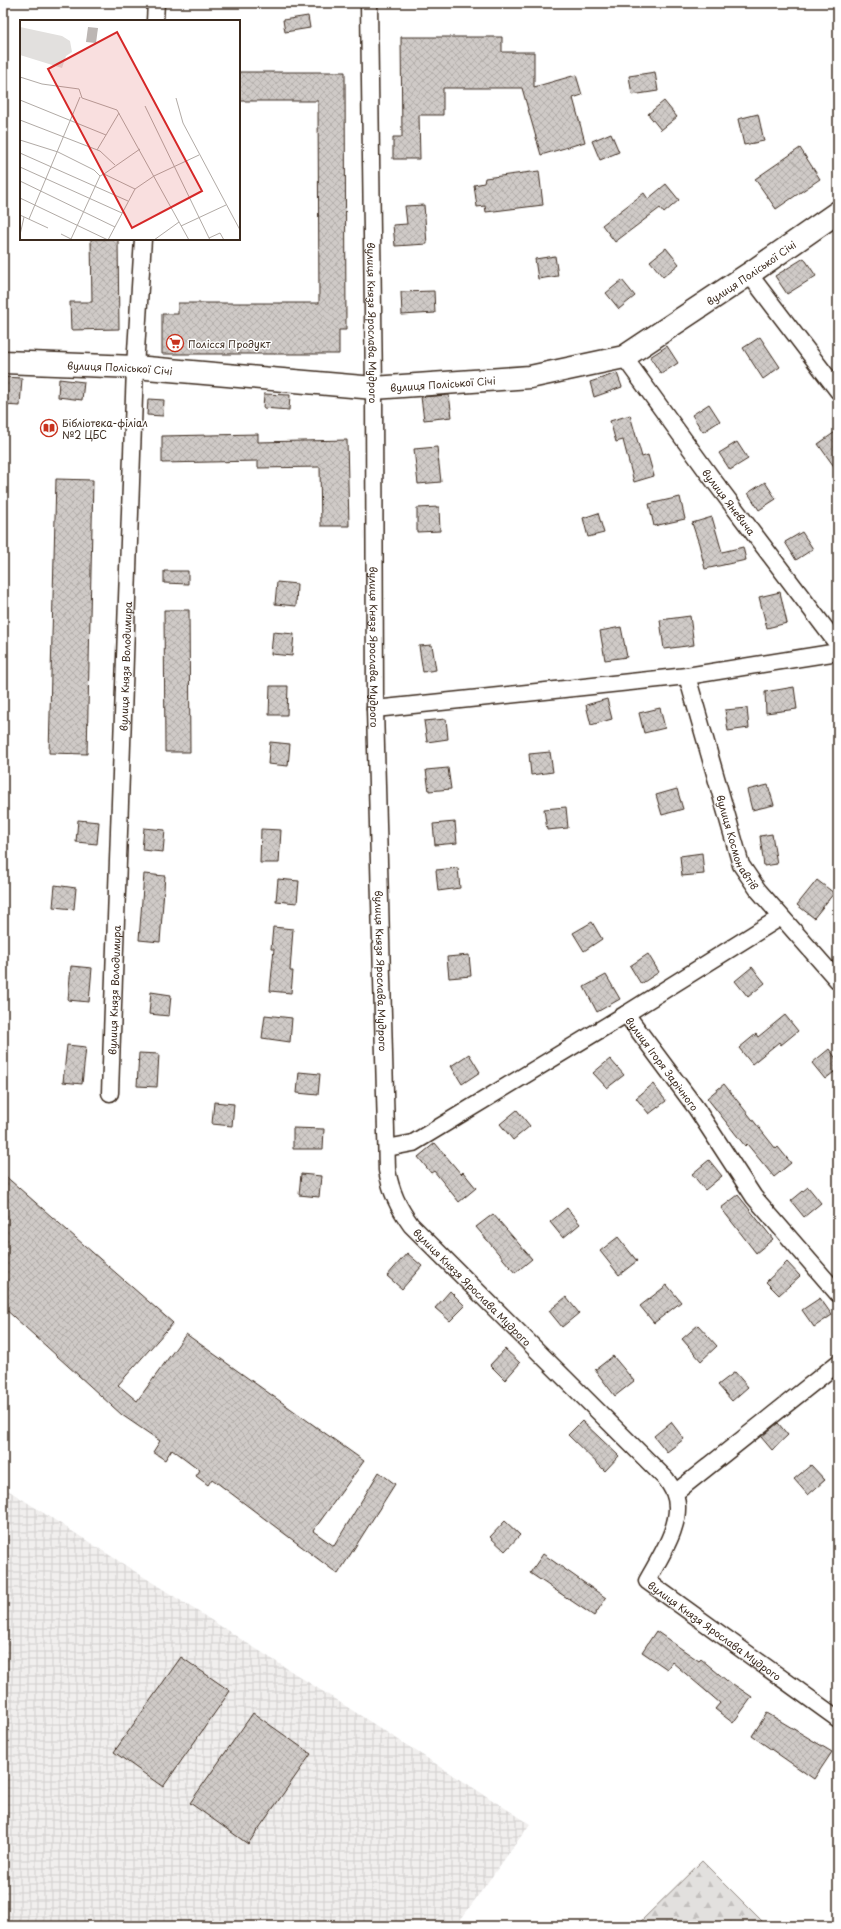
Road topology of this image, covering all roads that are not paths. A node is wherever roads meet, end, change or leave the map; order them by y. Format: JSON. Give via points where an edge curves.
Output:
{"nodes":[{"id":1,"x":156,"y":3,"type":"edge"},
{"id":2,"x":369,"y":3,"type":"edge"},
{"id":3,"x":155,"y":20,"type":"edge"},
{"id":4,"x":838,"y":212,"type":"edge"},
{"id":5,"x":143,"y":240,"type":"edge"},
{"id":6,"x":750,"y":274,"type":"junction"},
{"id":7,"x":624,"y":357,"type":"junction"},
{"id":8,"x":3,"y":362,"type":"edge"},
{"id":9,"x":135,"y":367,"type":"junction"},
{"id":10,"x":374,"y":388,"type":"junction"},
{"id":11,"x":838,"y":391,"type":"edge"},
{"id":12,"x":838,"y":645,"type":"edge"},
{"id":13,"x":838,"y":652,"type":"edge"},
{"id":14,"x":687,"y":676,"type":"junction"},
{"id":15,"x":375,"y":709,"type":"junction"},
{"id":16,"x":781,"y":917,"type":"junction"},
{"id":17,"x":838,"y":981,"type":"edge"},
{"id":18,"x":626,"y":1014,"type":"junction"},
{"id":19,"x":110,"y":1093,"type":"dead end"},
{"id":20,"x":387,"y":1148,"type":"junction"},
{"id":21,"x":838,"y":1294,"type":"edge"},
{"id":22,"x":838,"y":1363,"type":"edge"},
{"id":23,"x":675,"y":1493,"type":"junction"},
{"id":24,"x":838,"y":1718,"type":"edge"}],
"edges":[{"from":1,"to":3,"type":"street"},
{"from":2,"to":10,"type":"street","name":"вулиця Князя Ярослава Мудрого"},
{"from":4,"to":6,"type":"street","name":"вулиця Поліської Січі"},
{"from":5,"to":9,"type":"street","name":"вулиця Князя Володимира"},
{"from":6,"to":7,"type":"street","name":"вулиця Поліської Січі"},
{"from":6,"to":11,"type":"street"},
{"from":7,"to":10,"type":"street","name":"вулиця Поліської Січі","via":[[530,377]]},
{"from":7,"to":12,"type":"street","name":"вулиця Яневича"},
{"from":8,"to":9,"type":"street","name":"вулиця Поліської Січі"},
{"from":9,"to":10,"type":"street","name":"вулиця Поліської Січі"},
{"from":9,"to":19,"type":"street","name":"вулиця Князя Володимира"},
{"from":10,"to":15,"type":"street","name":"вулиця Князя Ярослава Мудрого"},
{"from":13,"to":14,"type":"street"},
{"from":14,"to":15,"type":"street"},
{"from":14,"to":16,"type":"street","name":"вулиця Космонавтів","via":[[741,865]]},
{"from":15,"to":20,"type":"street","name":"вулиця Князя Ярослава Мудрого"},
{"from":16,"to":17,"type":"street","name":"вулиця Космонавтів"},
{"from":16,"to":18,"type":"street"},
{"from":18,"to":20,"type":"street","name":"вулиця Ігоря Зарічного","via":[[412,1143]]},
{"from":18,"to":21,"type":"street","name":"вулиця Ігоря Зарічного","via":[[696,1108],[754,1197]]},
{"from":20,"to":23,"type":"street","name":"вулиця Князя Ярослава Мудрого","via":[[390,1188],[397,1206],[411,1225],[666,1479]]},
{"from":22,"to":23,"type":"street"},
{"from":23,"to":24,"type":"street","name":"вулиця Князя Ярослава Мудрого","via":[[677,1513],[671,1539],[647,1581]]}]}
